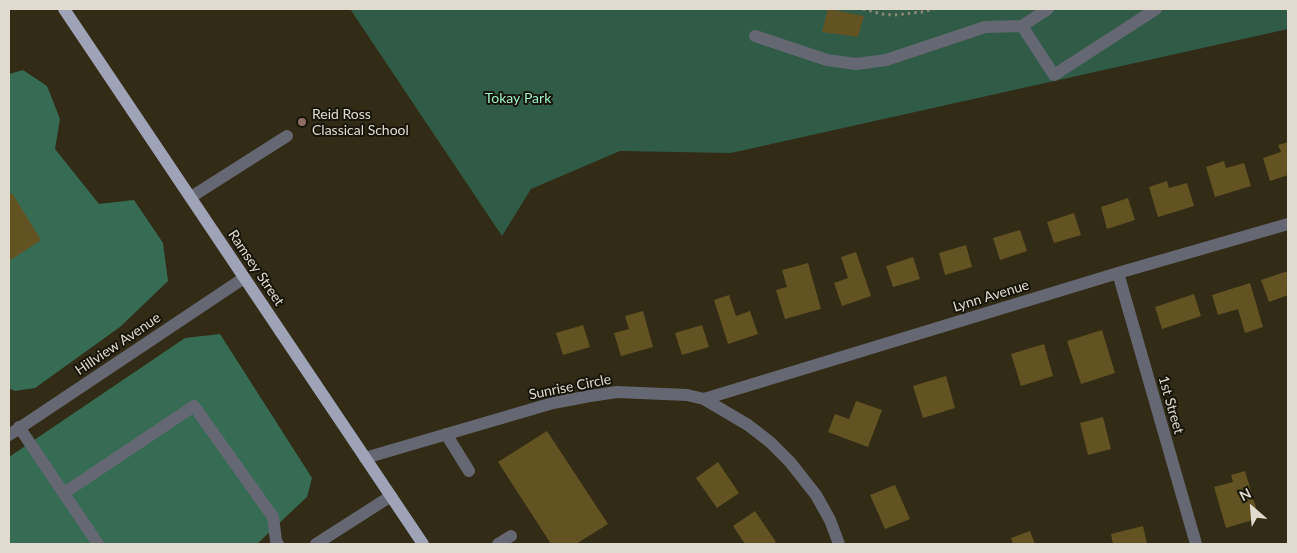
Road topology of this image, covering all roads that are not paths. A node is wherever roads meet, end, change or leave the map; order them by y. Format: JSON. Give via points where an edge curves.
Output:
{"nodes":[{"id":1,"x":64,"y":9,"type":"edge"},
{"id":2,"x":1048,"y":9,"type":"edge"},
{"id":3,"x":1156,"y":9,"type":"edge"},
{"id":4,"x":1022,"y":26,"type":"junction"},
{"id":5,"x":755,"y":36,"type":"dead end"},
{"id":6,"x":287,"y":136,"type":"dead end"},
{"id":7,"x":191,"y":198,"type":"junction"},
{"id":8,"x":1288,"y":224,"type":"edge"},
{"id":9,"x":1118,"y":273,"type":"junction"},
{"id":10,"x":244,"y":278,"type":"junction"},
{"id":11,"x":704,"y":399,"type":"junction"},
{"id":12,"x":14,"y":431,"type":"edge"},
{"id":13,"x":446,"y":434,"type":"junction"},
{"id":14,"x":365,"y":458,"type":"junction"},
{"id":15,"x":469,"y":471,"type":"dead end"},
{"id":16,"x":64,"y":494,"type":"junction"},
{"id":17,"x":391,"y":496,"type":"junction"},
{"id":18,"x":511,"y":536,"type":"dead end"},
{"id":19,"x":324,"y":542,"type":"edge"},
{"id":20,"x":98,"y":544,"type":"edge"},
{"id":21,"x":278,"y":544,"type":"edge"},
{"id":22,"x":423,"y":544,"type":"edge"},
{"id":23,"x":498,"y":544,"type":"edge"},
{"id":24,"x":840,"y":544,"type":"edge"},
{"id":25,"x":1196,"y":544,"type":"edge"}],
"edges":[{"from":1,"to":7,"type":"main road","name":"Ramsey Street"},
{"from":2,"to":4,"type":"street"},
{"from":3,"to":4,"type":"street","via":[[1054,75]]},
{"from":4,"to":5,"type":"street","via":[[985,27],[886,60],[856,64],[827,60]]},
{"from":6,"to":7,"type":"street"},
{"from":7,"to":10,"type":"main road","name":"Ramsey Street"},
{"from":8,"to":9,"type":"street","name":"Lynn Avenue"},
{"from":9,"to":11,"type":"street","name":"Lynn Avenue"},
{"from":9,"to":25,"type":"street","name":"1st Street"},
{"from":10,"to":12,"type":"street","name":"Hillview Avenue"},
{"from":10,"to":14,"type":"main road","name":"Ramsey Street"},
{"from":11,"to":13,"type":"street","name":"Sunrise Circle","via":[[687,395],[617,392],[553,404]]},
{"from":11,"to":24,"type":"street","name":"Sunrise Circle","via":[[748,425],[790,462],[816,495]]},
{"from":12,"to":16,"type":"street"},
{"from":13,"to":14,"type":"street","name":"Sunrise Circle"},
{"from":13,"to":15,"type":"street"},
{"from":14,"to":17,"type":"main road","name":"Ramsey Street"},
{"from":16,"to":20,"type":"street"},
{"from":16,"to":21,"type":"street","via":[[194,406],[272,517]]},
{"from":17,"to":19,"type":"street"},
{"from":17,"to":22,"type":"main road","name":"Ramsey Street"},
{"from":18,"to":23,"type":"street"}]}
